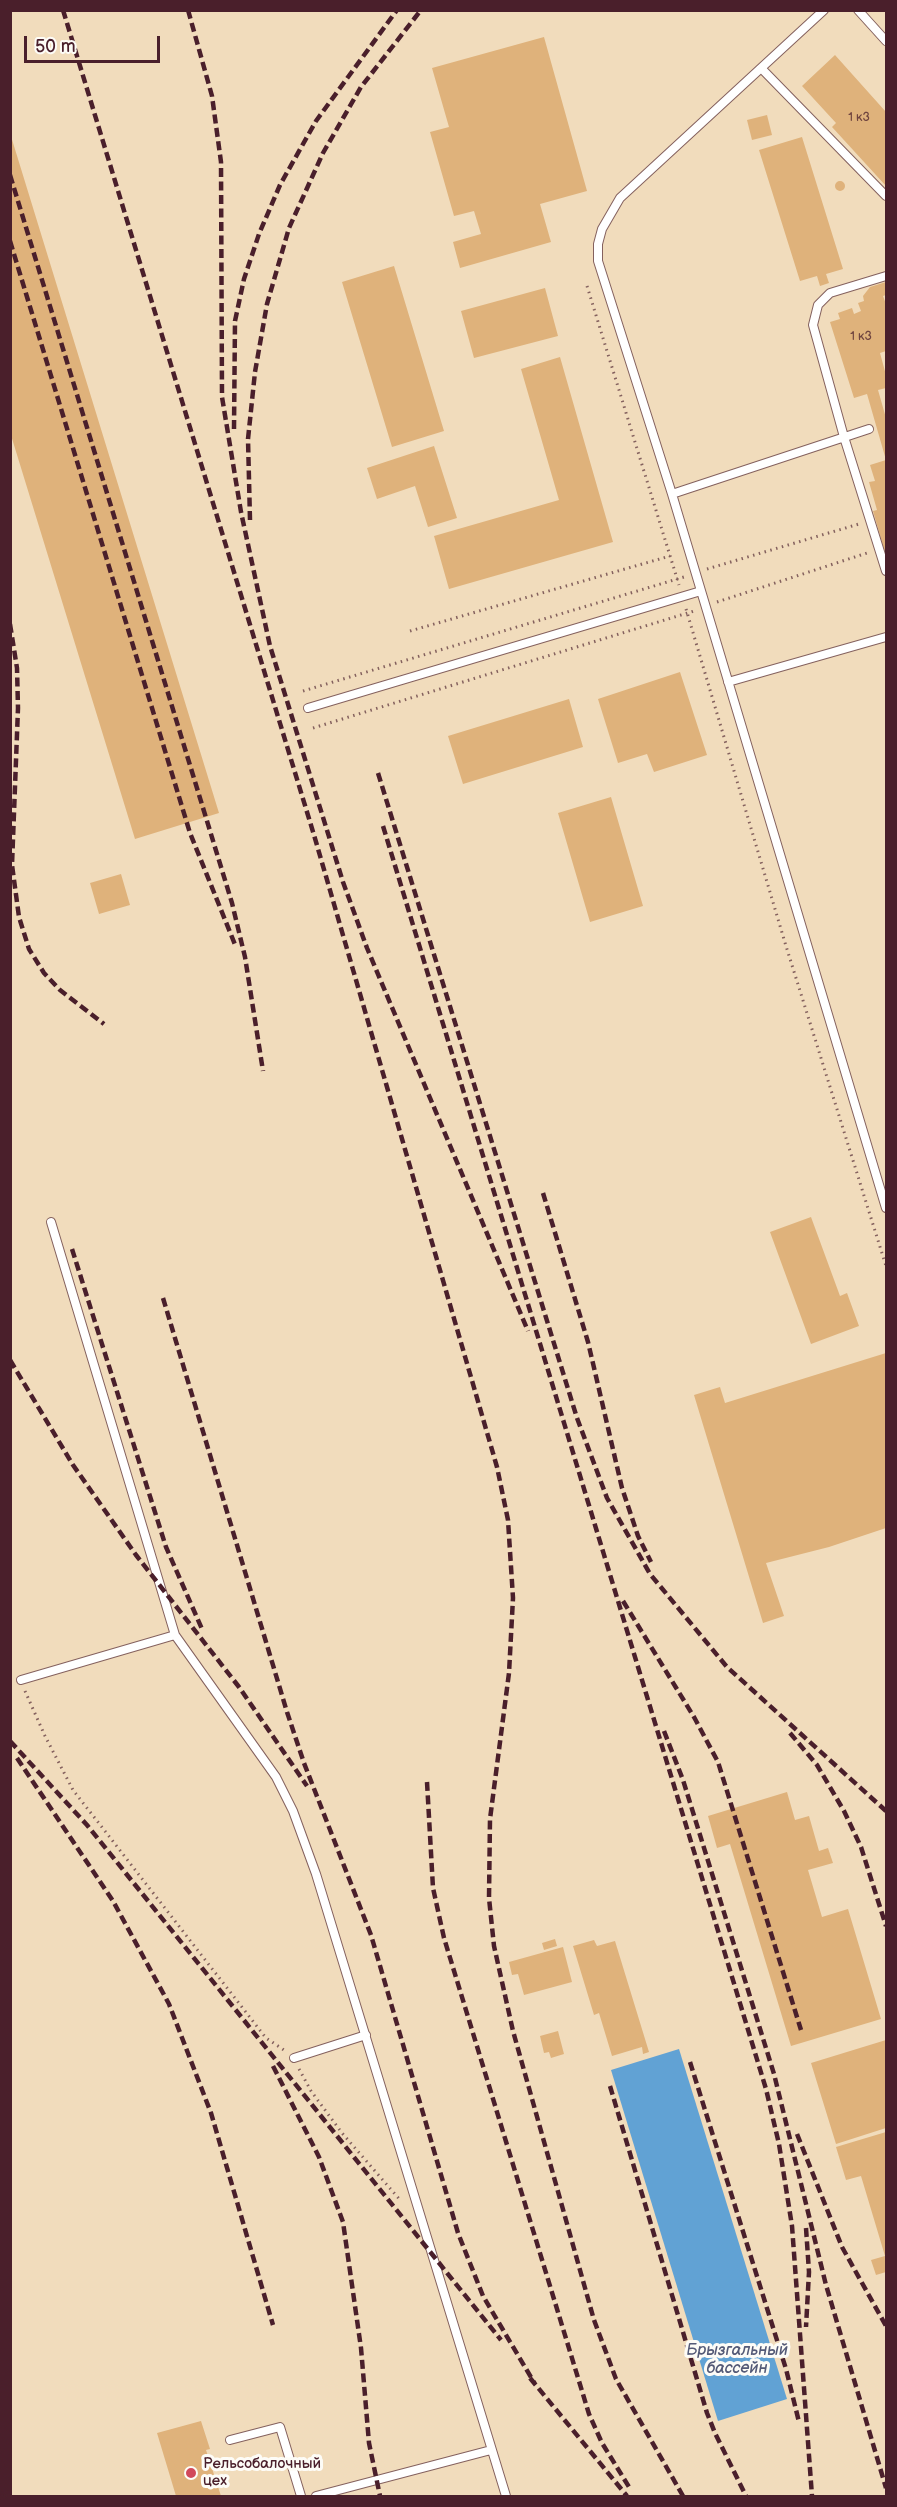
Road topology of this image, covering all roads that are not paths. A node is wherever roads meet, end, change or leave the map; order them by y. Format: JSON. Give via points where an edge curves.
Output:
{"nodes":[{"id":1,"x":824,"y":10,"type":"edge"},
{"id":2,"x":858,"y":10,"type":"edge"},
{"id":3,"x":886,"y":41,"type":"edge"},
{"id":4,"x":761,"y":68,"type":"junction"},
{"id":5,"x":886,"y":196,"type":"edge"},
{"id":6,"x":886,"y":276,"type":"edge"},
{"id":7,"x":869,"y":429,"type":"dead end"},
{"id":8,"x":844,"y":437,"type":"junction"},
{"id":9,"x":672,"y":494,"type":"junction"},
{"id":10,"x":886,"y":571,"type":"edge"},
{"id":11,"x":701,"y":591,"type":"junction"},
{"id":12,"x":886,"y":637,"type":"edge"},
{"id":13,"x":728,"y":682,"type":"junction"},
{"id":14,"x":308,"y":708,"type":"dead end"},
{"id":15,"x":886,"y":1208,"type":"edge"},
{"id":16,"x":51,"y":1222,"type":"dead end"},
{"id":17,"x":175,"y":1635,"type":"junction"},
{"id":18,"x":21,"y":1680,"type":"road end"},
{"id":19,"x":366,"y":2035,"type":"junction"},
{"id":20,"x":294,"y":2058,"type":"road end"},
{"id":21,"x":230,"y":2440,"type":"dead end"},
{"id":22,"x":491,"y":2450,"type":"junction"},
{"id":23,"x":301,"y":2496,"type":"edge"},
{"id":24,"x":316,"y":2496,"type":"edge"},
{"id":25,"x":506,"y":2496,"type":"edge"}],
"edges":[{"from":1,"to":4,"type":"lane"},
{"from":2,"to":3,"type":"lane"},
{"from":4,"to":5,"type":"lane"},
{"from":4,"to":9,"type":"lane","via":[[620,198],[609,213],[598,244],[603,280]]},
{"from":6,"to":8,"type":"lane","via":[[830,293],[813,314]]},
{"from":7,"to":8,"type":"lane"},
{"from":8,"to":9,"type":"lane"},
{"from":8,"to":10,"type":"lane"},
{"from":9,"to":11,"type":"lane"},
{"from":11,"to":13,"type":"lane"},
{"from":11,"to":14,"type":"lane"},
{"from":12,"to":13,"type":"lane"},
{"from":13,"to":15,"type":"lane"},
{"from":16,"to":17,"type":"lane"},
{"from":17,"to":18,"type":"lane"},
{"from":17,"to":19,"type":"lane","via":[[261,1753],[286,1795],[316,1874]]},
{"from":19,"to":20,"type":"lane"},
{"from":19,"to":22,"type":"lane"},
{"from":21,"to":23,"type":"lane","via":[[280,2427]]},
{"from":22,"to":24,"type":"lane"},
{"from":22,"to":25,"type":"lane"}]}
